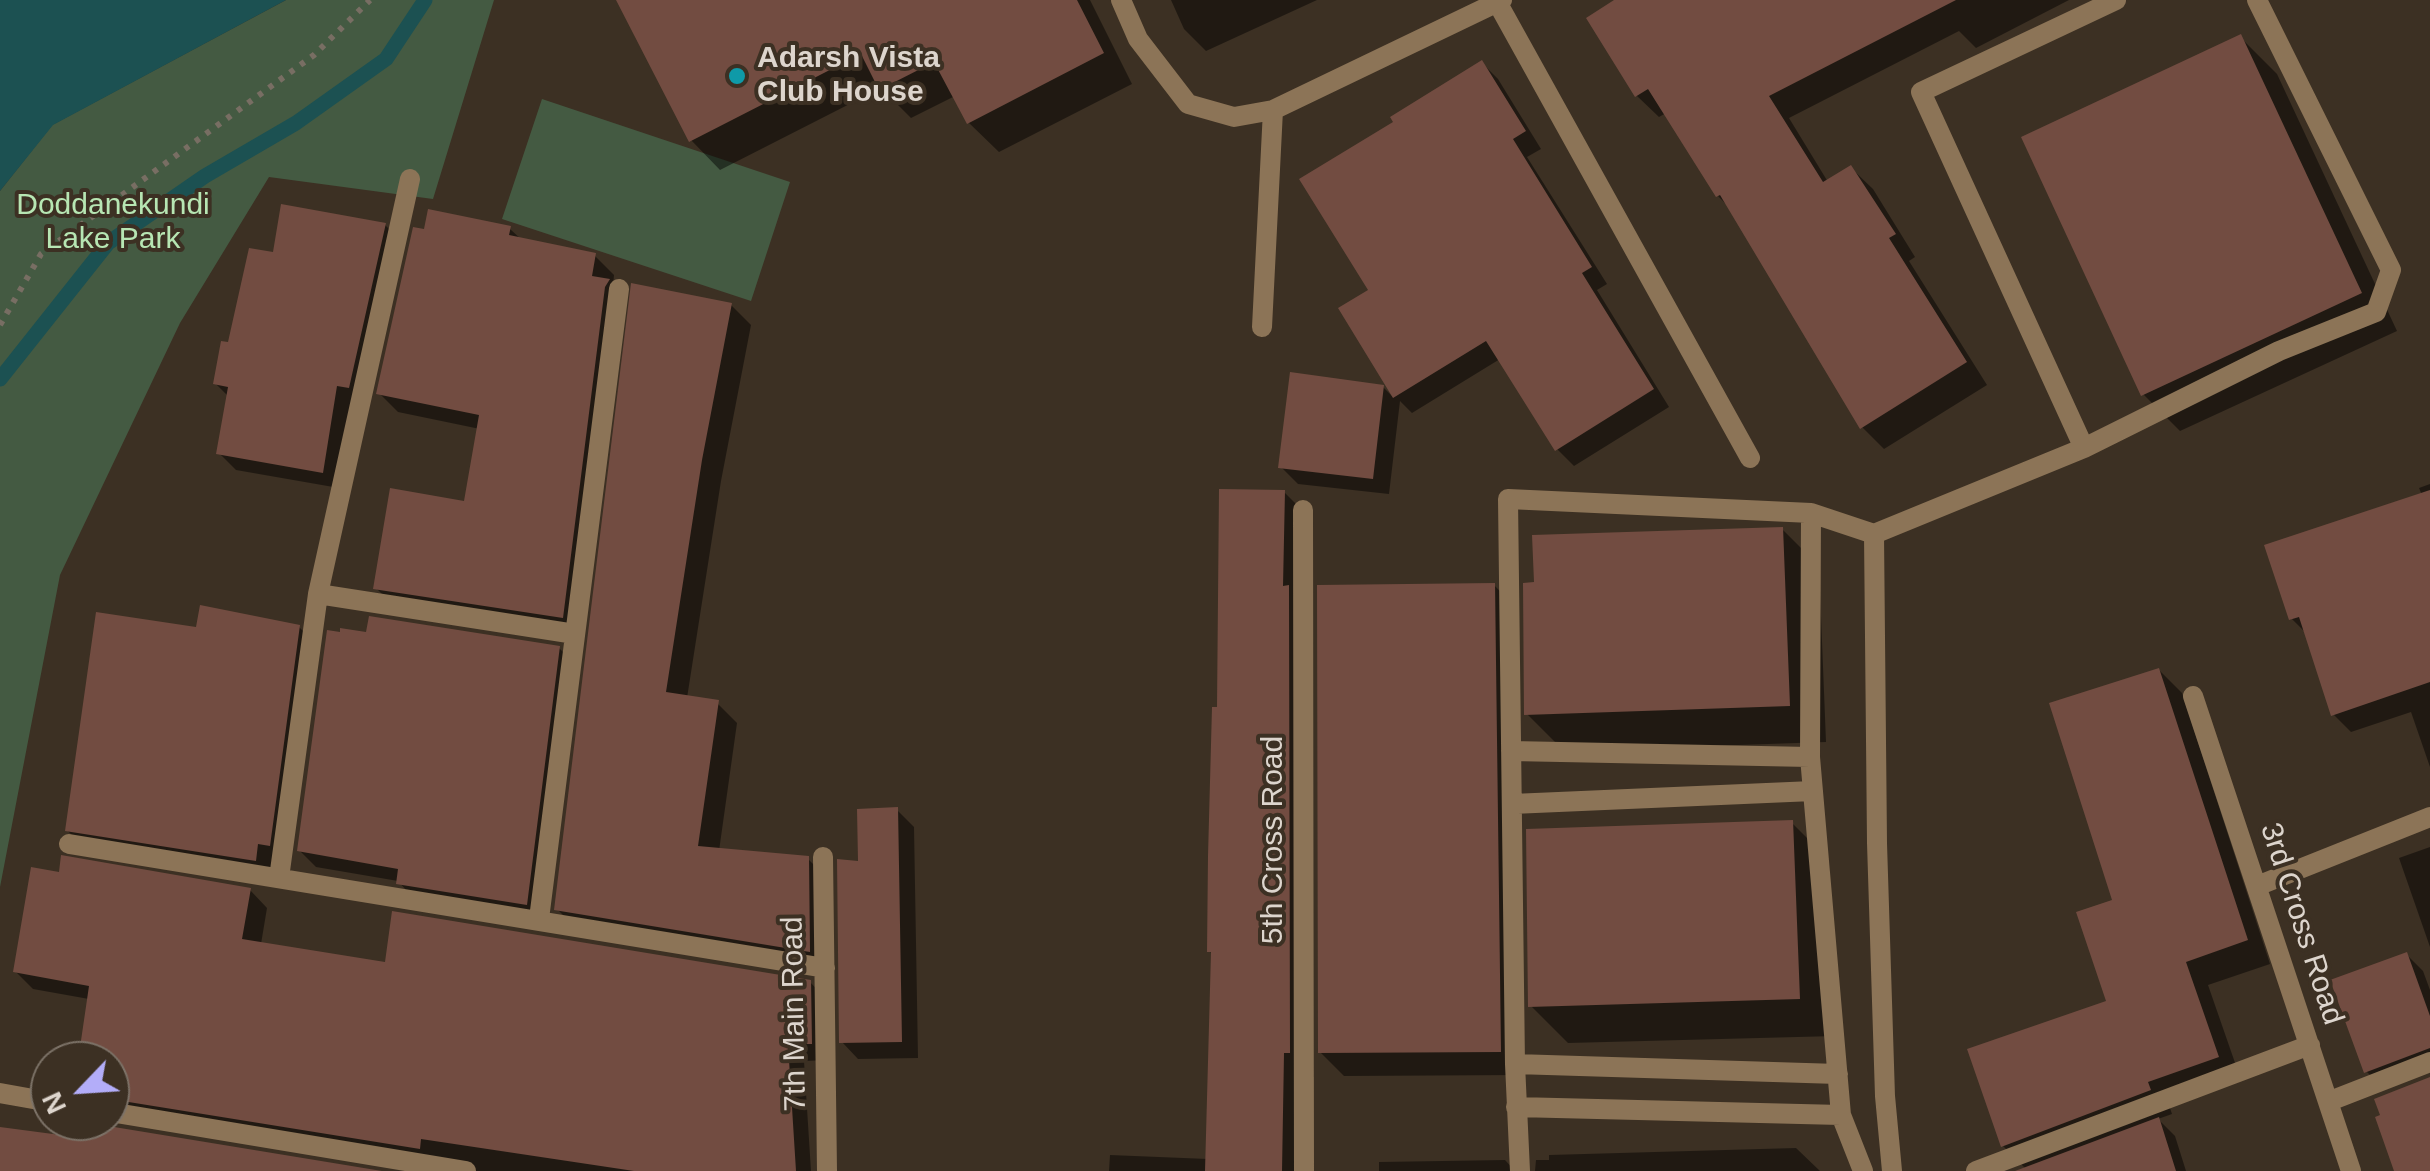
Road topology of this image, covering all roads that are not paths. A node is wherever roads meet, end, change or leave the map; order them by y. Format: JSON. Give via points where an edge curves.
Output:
{"nodes":[{"id":1,"x":1120,"y":0,"type":"edge"},
{"id":2,"x":2116,"y":0,"type":"edge"},
{"id":3,"x":2257,"y":0,"type":"edge"},
{"id":4,"x":1499,"y":1,"type":"edge"},
{"id":5,"x":1273,"y":110,"type":"junction"},
{"id":6,"x":410,"y":179,"type":"dead end"},
{"id":7,"x":619,"y":289,"type":"dead end"},
{"id":8,"x":1262,"y":326,"type":"dead end"},
{"id":9,"x":2084,"y":448,"type":"junction"},
{"id":10,"x":1750,"y":458,"type":"dead end"},
{"id":11,"x":1303,"y":510,"type":"dead end"},
{"id":12,"x":1810,"y":513,"type":"junction"},
{"id":13,"x":1874,"y":534,"type":"junction"},
{"id":14,"x":318,"y":594,"type":"junction"},
{"id":15,"x":576,"y":634,"type":"junction"},
{"id":16,"x":2193,"y":696,"type":"dead end"},
{"id":17,"x":1511,"y":751,"type":"junction"},
{"id":18,"x":1810,"y":757,"type":"junction"},
{"id":19,"x":1813,"y":791,"type":"junction"},
{"id":20,"x":1512,"y":804,"type":"junction"},
{"id":21,"x":2430,"y":817,"type":"edge"},
{"id":22,"x":69,"y":844,"type":"dead end"},
{"id":23,"x":824,"y":856,"type":"dead end"},
{"id":24,"x":279,"y":878,"type":"junction"},
{"id":25,"x":2258,"y":886,"type":"junction"},
{"id":26,"x":539,"y":919,"type":"junction"},
{"id":27,"x":825,"y":968,"type":"junction"},
{"id":28,"x":2310,"y":1044,"type":"junction"},
{"id":29,"x":2430,"y":1062,"type":"edge"},
{"id":30,"x":1516,"y":1064,"type":"junction"},
{"id":31,"x":1838,"y":1074,"type":"junction"},
{"id":32,"x":0,"y":1093,"type":"edge"},
{"id":33,"x":30,"y":1098,"type":"edge"},
{"id":34,"x":2330,"y":1101,"type":"junction"},
{"id":35,"x":1516,"y":1107,"type":"junction"},
{"id":36,"x":130,"y":1115,"type":"edge"},
{"id":37,"x":1842,"y":1115,"type":"junction"},
{"id":38,"x":466,"y":1171,"type":"edge"},
{"id":39,"x":827,"y":1171,"type":"edge"},
{"id":40,"x":1304,"y":1171,"type":"edge"},
{"id":41,"x":1520,"y":1171,"type":"edge"},
{"id":42,"x":1863,"y":1171,"type":"edge"},
{"id":43,"x":1892,"y":1171,"type":"edge"},
{"id":44,"x":1976,"y":1171,"type":"edge"},
{"id":45,"x":2351,"y":1171,"type":"edge"}],
"edges":[{"from":1,"to":5,"type":"street","via":[[1138,39],[1188,104],[1234,116]]},
{"from":2,"to":9,"type":"street","via":[[1921,92]]},
{"from":3,"to":9,"type":"street","via":[[2390,270],[2376,312],[2279,351]]},
{"from":4,"to":5,"type":"street"},
{"from":4,"to":10,"type":"street"},
{"from":5,"to":8,"type":"street"},
{"from":6,"to":14,"type":"street"},
{"from":7,"to":15,"type":"street"},
{"from":9,"to":13,"type":"street"},
{"from":11,"to":40,"type":"street","name":"5th Cross Road"},
{"from":12,"to":13,"type":"street"},
{"from":12,"to":17,"type":"street","via":[[1508,499]]},
{"from":12,"to":18,"type":"street"},
{"from":13,"to":43,"type":"street","via":[[1878,862]]},
{"from":14,"to":15,"type":"street"},
{"from":14,"to":24,"type":"street"},
{"from":15,"to":26,"type":"street"},
{"from":16,"to":25,"type":"street","name":"3rd Cross Road"},
{"from":17,"to":18,"type":"street"},
{"from":17,"to":20,"type":"street"},
{"from":18,"to":19,"type":"street"},
{"from":19,"to":20,"type":"street"},
{"from":19,"to":31,"type":"street"},
{"from":20,"to":30,"type":"street"},
{"from":21,"to":25,"type":"street"},
{"from":22,"to":24,"type":"street"},
{"from":23,"to":27,"type":"street","name":"7th Main Road"},
{"from":24,"to":26,"type":"street"},
{"from":25,"to":28,"type":"street","name":"3rd Cross Road"},
{"from":26,"to":27,"type":"street"},
{"from":27,"to":39,"type":"street","name":"7th Main Road"},
{"from":28,"to":34,"type":"street","name":"3rd Cross Road"},
{"from":28,"to":44,"type":"street"},
{"from":29,"to":34,"type":"street"},
{"from":30,"to":31,"type":"street"},
{"from":30,"to":35,"type":"street"},
{"from":31,"to":37,"type":"street"},
{"from":32,"to":33,"type":"street"},
{"from":34,"to":45,"type":"street","name":"3rd Cross Road"},
{"from":35,"to":37,"type":"street"},
{"from":35,"to":41,"type":"street"},
{"from":36,"to":38,"type":"street"},
{"from":37,"to":42,"type":"street"}]}
